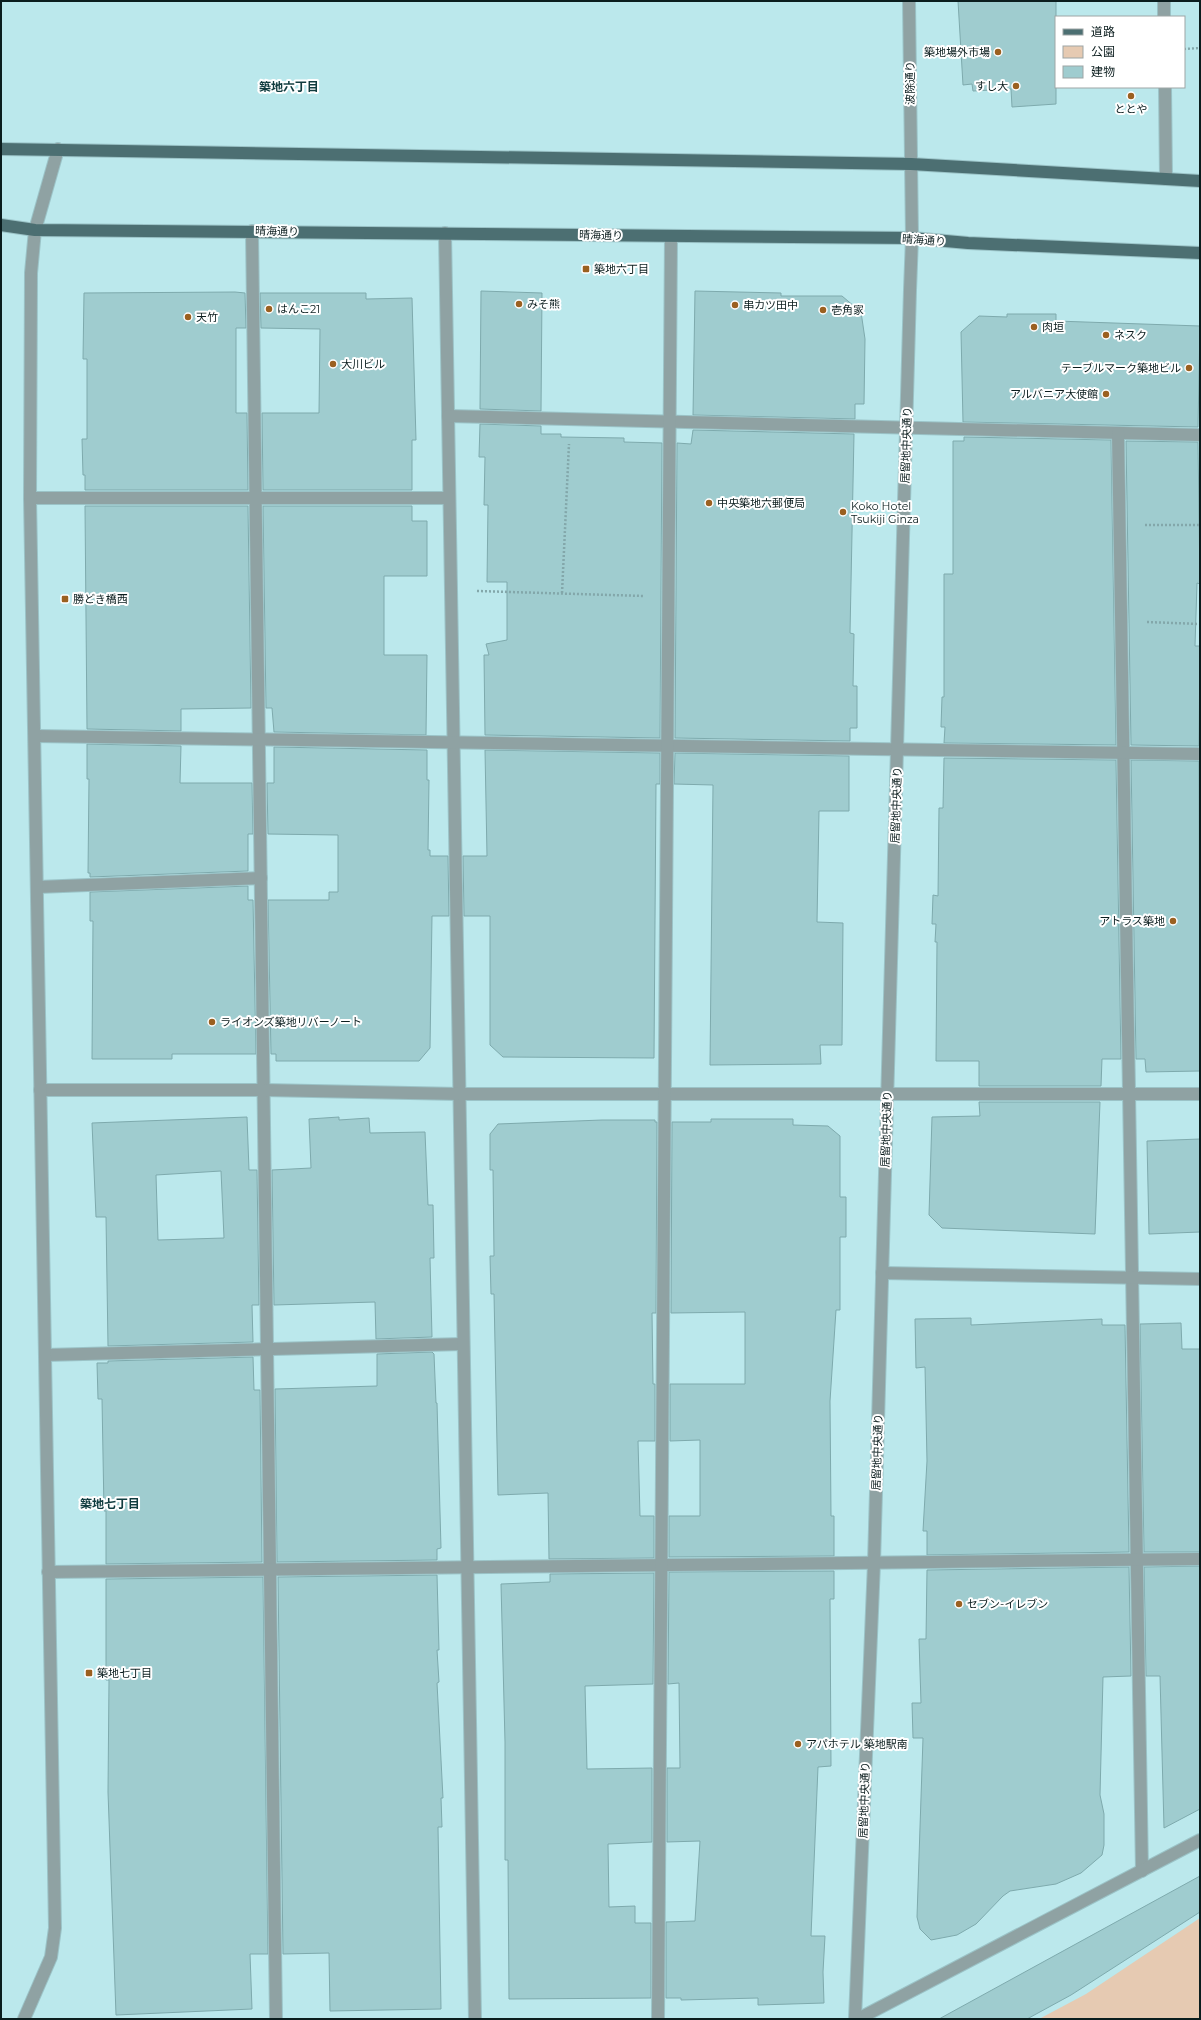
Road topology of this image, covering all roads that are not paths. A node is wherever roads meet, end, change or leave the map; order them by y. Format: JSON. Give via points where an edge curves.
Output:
{"nodes":[{"id":1,"x":909,"y":1,"type":"edge"},
{"id":2,"x":1164,"y":1,"type":"edge"},
{"id":3,"x":1164,"y":16,"type":"edge"},
{"id":4,"x":1165,"y":88,"type":"edge"},
{"id":5,"x":1,"y":149,"type":"edge"},
{"id":6,"x":58,"y":149,"type":"junction"},
{"id":7,"x":911,"y":164,"type":"junction"},
{"id":8,"x":1166,"y":179,"type":"junction"},
{"id":9,"x":1200,"y":180,"type":"edge"},
{"id":10,"x":1,"y":225,"type":"edge"},
{"id":11,"x":34,"y":230,"type":"junction"},
{"id":12,"x":252,"y":231,"type":"junction"},
{"id":13,"x":445,"y":233,"type":"junction"},
{"id":14,"x":671,"y":236,"type":"junction"},
{"id":15,"x":912,"y":238,"type":"junction"},
{"id":16,"x":1200,"y":253,"type":"edge"},
{"id":17,"x":448,"y":416,"type":"junction"},
{"id":18,"x":669,"y":421,"type":"junction"},
{"id":19,"x":906,"y":427,"type":"junction"},
{"id":20,"x":1118,"y":433,"type":"junction"},
{"id":21,"x":1200,"y":435,"type":"edge"},
{"id":22,"x":30,"y":498,"type":"junction"},
{"id":23,"x":256,"y":498,"type":"junction"},
{"id":24,"x":449,"y":498,"type":"junction"},
{"id":25,"x":36,"y":736,"type":"junction"},
{"id":26,"x":259,"y":739,"type":"junction"},
{"id":27,"x":453,"y":742,"type":"junction"},
{"id":28,"x":667,"y":746,"type":"junction"},
{"id":29,"x":897,"y":750,"type":"junction"},
{"id":30,"x":1123,"y":753,"type":"junction"},
{"id":31,"x":1200,"y":754,"type":"edge"},
{"id":32,"x":261,"y":878,"type":"junction"},
{"id":33,"x":38,"y":887,"type":"junction"},
{"id":34,"x":40,"y":1090,"type":"junction"},
{"id":35,"x":264,"y":1090,"type":"junction"},
{"id":36,"x":665,"y":1093,"type":"junction"},
{"id":37,"x":459,"y":1094,"type":"junction"},
{"id":38,"x":887,"y":1094,"type":"junction"},
{"id":39,"x":1129,"y":1094,"type":"junction"},
{"id":40,"x":1200,"y":1094,"type":"edge"},
{"id":41,"x":882,"y":1273,"type":"junction"},
{"id":42,"x":1132,"y":1278,"type":"junction"},
{"id":43,"x":1200,"y":1279,"type":"edge"},
{"id":44,"x":463,"y":1344,"type":"junction"},
{"id":45,"x":267,"y":1349,"type":"junction"},
{"id":46,"x":45,"y":1355,"type":"junction"},
{"id":47,"x":1137,"y":1559,"type":"junction"},
{"id":48,"x":1200,"y":1559,"type":"edge"},
{"id":49,"x":874,"y":1562,"type":"junction"},
{"id":50,"x":662,"y":1565,"type":"junction"},
{"id":51,"x":467,"y":1567,"type":"junction"},
{"id":52,"x":270,"y":1570,"type":"junction"},
{"id":53,"x":48,"y":1572,"type":"junction"},
{"id":54,"x":1200,"y":1840,"type":"edge"},
{"id":55,"x":1142,"y":1871,"type":"junction"},
{"id":56,"x":24,"y":2019,"type":"edge"},
{"id":57,"x":276,"y":2019,"type":"edge"},
{"id":58,"x":475,"y":2019,"type":"edge"},
{"id":59,"x":658,"y":2019,"type":"edge"},
{"id":60,"x":857,"y":2019,"type":"edge"}],
"edges":[{"from":1,"to":7,"type":"street","name":"波除通り"},
{"from":2,"to":3,"type":"street"},
{"from":4,"to":8,"type":"street"},
{"from":5,"to":6,"type":"main road"},
{"from":6,"to":7,"type":"main road"},
{"from":6,"to":11,"type":"street"},
{"from":7,"to":8,"type":"main road"},
{"from":7,"to":15,"type":"street","name":"波除通り"},
{"from":8,"to":9,"type":"main road"},
{"from":10,"to":11,"type":"main road","name":"晴海通り"},
{"from":11,"to":12,"type":"main road","name":"晴海通り"},
{"from":11,"to":22,"type":"street","via":[[31,273]]},
{"from":12,"to":13,"type":"main road","name":"晴海通り"},
{"from":12,"to":23,"type":"street"},
{"from":13,"to":14,"type":"main road","name":"晴海通り"},
{"from":13,"to":17,"type":"street"},
{"from":14,"to":15,"type":"main road","name":"晴海通り"},
{"from":14,"to":18,"type":"street"},
{"from":15,"to":16,"type":"main road","name":"晴海通り","via":[[968,243]]},
{"from":15,"to":19,"type":"street","name":"居留地中央通り"},
{"from":17,"to":18,"type":"street"},
{"from":17,"to":24,"type":"street"},
{"from":18,"to":19,"type":"street"},
{"from":18,"to":28,"type":"street"},
{"from":19,"to":20,"type":"street"},
{"from":19,"to":29,"type":"street","name":"居留地中央通り"},
{"from":20,"to":21,"type":"street"},
{"from":20,"to":30,"type":"street"},
{"from":22,"to":23,"type":"street"},
{"from":22,"to":25,"type":"street"},
{"from":23,"to":24,"type":"street"},
{"from":23,"to":26,"type":"street"},
{"from":24,"to":27,"type":"street"},
{"from":25,"to":26,"type":"street"},
{"from":25,"to":33,"type":"street"},
{"from":26,"to":27,"type":"street"},
{"from":26,"to":32,"type":"street"},
{"from":27,"to":28,"type":"street"},
{"from":27,"to":37,"type":"street"},
{"from":28,"to":29,"type":"street"},
{"from":28,"to":36,"type":"street"},
{"from":29,"to":30,"type":"street"},
{"from":29,"to":38,"type":"street","name":"居留地中央通り"},
{"from":30,"to":31,"type":"street"},
{"from":30,"to":39,"type":"street"},
{"from":32,"to":33,"type":"street"},
{"from":32,"to":35,"type":"street"},
{"from":33,"to":34,"type":"street"},
{"from":34,"to":35,"type":"street"},
{"from":34,"to":46,"type":"street"},
{"from":35,"to":37,"type":"street"},
{"from":35,"to":45,"type":"street"},
{"from":36,"to":37,"type":"street"},
{"from":36,"to":38,"type":"street"},
{"from":36,"to":50,"type":"street"},
{"from":37,"to":44,"type":"street"},
{"from":38,"to":39,"type":"street"},
{"from":38,"to":41,"type":"street","name":"居留地中央通り"},
{"from":39,"to":40,"type":"street"},
{"from":39,"to":42,"type":"street"},
{"from":41,"to":42,"type":"street"},
{"from":41,"to":49,"type":"street","name":"居留地中央通り"},
{"from":42,"to":43,"type":"street"},
{"from":42,"to":47,"type":"street"},
{"from":44,"to":45,"type":"street"},
{"from":44,"to":51,"type":"street"},
{"from":45,"to":46,"type":"street"},
{"from":45,"to":52,"type":"street"},
{"from":46,"to":53,"type":"street"},
{"from":47,"to":48,"type":"street"},
{"from":47,"to":49,"type":"street"},
{"from":47,"to":55,"type":"street"},
{"from":49,"to":50,"type":"street"},
{"from":49,"to":60,"type":"street","name":"居留地中央通り"},
{"from":50,"to":51,"type":"street"},
{"from":50,"to":59,"type":"street"},
{"from":51,"to":52,"type":"street"},
{"from":51,"to":58,"type":"street"},
{"from":52,"to":53,"type":"street"},
{"from":52,"to":57,"type":"street"},
{"from":53,"to":56,"type":"street","via":[[55,1928],[51,1957]]},
{"from":54,"to":55,"type":"street"},
{"from":55,"to":60,"type":"street"}]}
